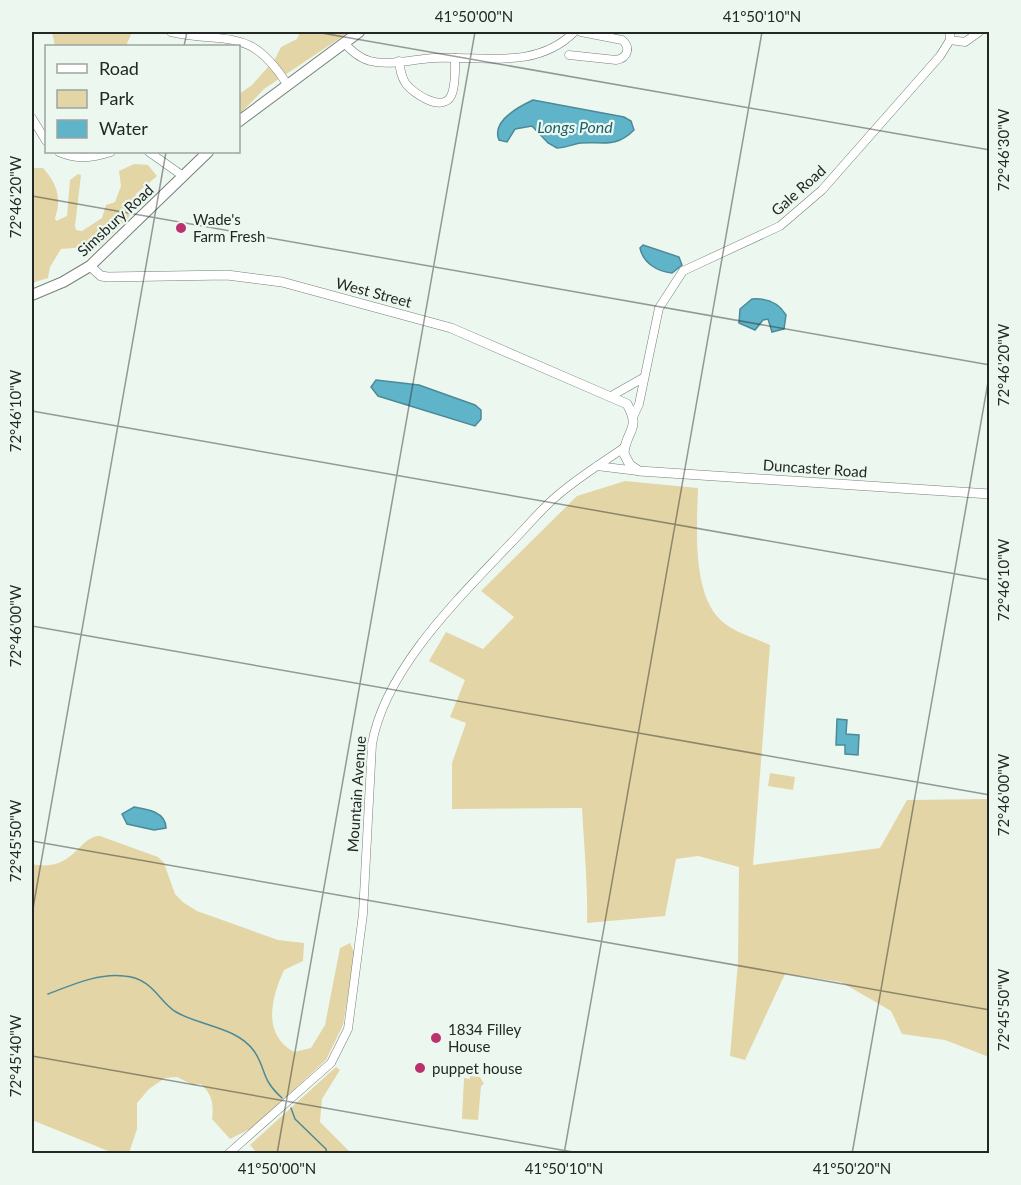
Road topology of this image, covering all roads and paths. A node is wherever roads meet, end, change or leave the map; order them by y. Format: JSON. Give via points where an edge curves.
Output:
{"nodes":[{"id":1,"x":171,"y":32,"type":"edge"},
{"id":2,"x":359,"y":32,"type":"edge"},
{"id":3,"x":574,"y":32,"type":"edge"},
{"id":4,"x":581,"y":32,"type":"edge"},
{"id":5,"x":979,"y":32,"type":"edge"},
{"id":6,"x":950,"y":36,"type":"edge"},
{"id":7,"x":344,"y":43,"type":"junction"},
{"id":8,"x":569,"y":56,"type":"dead end"},
{"id":9,"x":455,"y":58,"type":"junction"},
{"id":10,"x":399,"y":61,"type":"junction"},
{"id":11,"x":287,"y":84,"type":"junction"},
{"id":12,"x":32,"y":118,"type":"edge"},
{"id":13,"x":240,"y":120,"type":"edge"},
{"id":14,"x":45,"y":139,"type":"edge"},
{"id":15,"x":62,"y":153,"type":"edge"},
{"id":16,"x":107,"y":153,"type":"edge"},
{"id":17,"x":150,"y":153,"type":"edge"},
{"id":18,"x":207,"y":153,"type":"edge"},
{"id":19,"x":183,"y":176,"type":"junction"},
{"id":20,"x":90,"y":266,"type":"junction"},
{"id":21,"x":32,"y":295,"type":"edge"},
{"id":22,"x":644,"y":378,"type":"junction"},
{"id":23,"x":613,"y":395,"type":"junction"},
{"id":24,"x":633,"y":415,"type":"junction"},
{"id":25,"x":625,"y":447,"type":"junction"},
{"id":26,"x":597,"y":466,"type":"junction"},
{"id":27,"x":639,"y":471,"type":"junction"},
{"id":28,"x":990,"y":494,"type":"edge"},
{"id":29,"x":228,"y":1154,"type":"edge"}],
"edges":[{"from":1,"to":11,"type":"street","via":[[246,43],[270,62]]},
{"from":2,"to":7,"type":"main road"},
{"from":3,"to":9,"type":"street","via":[[551,48],[526,57]]},
{"from":4,"to":8,"type":"street","via":[[622,40],[628,48],[626,55],[616,60]]},
{"from":5,"to":6,"type":"street","via":[[965,42]]},
{"from":6,"to":22,"type":"street","name":"Gale Road","via":[[940,56],[818,194],[780,226],[683,271],[659,308]]},
{"from":7,"to":10,"type":"street","via":[[358,57],[370,61]]},
{"from":7,"to":11,"type":"main road"},
{"from":9,"to":10,"type":"street"},
{"from":9,"to":10,"type":"street","via":[[451,95],[440,102],[422,97],[408,86]]},
{"from":11,"to":13,"type":"main road"},
{"from":12,"to":14,"type":"street"},
{"from":15,"to":16,"type":"street","via":[[88,158]]},
{"from":17,"to":19,"type":"street"},
{"from":18,"to":19,"type":"main road","name":"Simsbury Road"},
{"from":19,"to":20,"type":"main road","name":"Simsbury Road"},
{"from":20,"to":21,"type":"main road","name":"Simsbury Road"},
{"from":20,"to":23,"type":"street","name":"West Street","via":[[108,277],[227,275],[282,282],[452,328]]},
{"from":22,"to":23,"type":"street"},
{"from":22,"to":24,"type":"street","name":"Gale Road"},
{"from":23,"to":24,"type":"street","name":"West Street","via":[[627,404]]},
{"from":24,"to":25,"type":"street","via":[[634,425]]},
{"from":25,"to":26,"type":"street","name":"Mountain Avenue"},
{"from":25,"to":27,"type":"street","via":[[630,465]]},
{"from":26,"to":27,"type":"street","name":"Duncaster Road"},
{"from":26,"to":29,"type":"street","name":"Mountain Avenue","via":[[556,497],[466,592],[427,636],[384,703],[372,744],[363,914],[348,1029],[331,1063]]},
{"from":27,"to":28,"type":"street","name":"Duncaster Road"}]}
